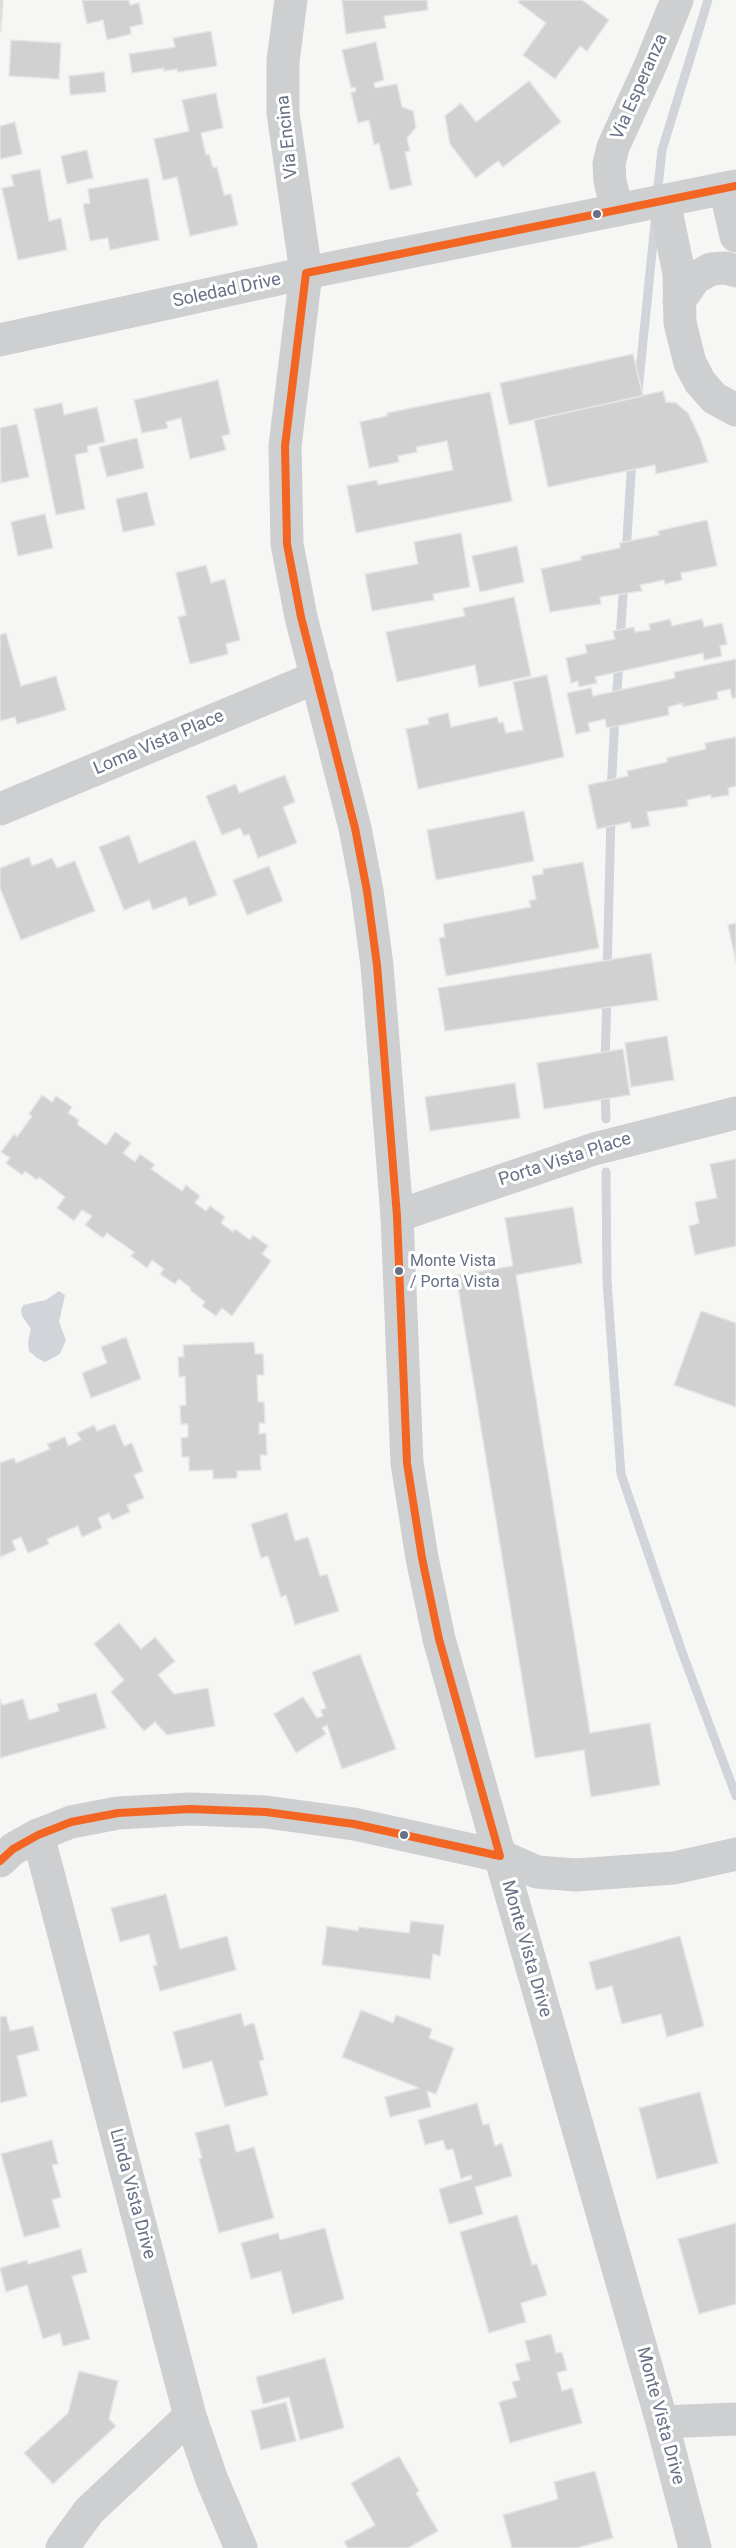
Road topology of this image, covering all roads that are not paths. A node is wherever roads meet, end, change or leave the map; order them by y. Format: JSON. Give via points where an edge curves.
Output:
{"nodes":[{"id":1,"x":291,"y":0,"type":"edge"},
{"id":2,"x":677,"y":0,"type":"edge"},
{"id":3,"x":731,"y":187,"type":"edge"},
{"id":4,"x":664,"y":201,"type":"junction"},
{"id":5,"x":617,"y":210,"type":"junction"},
{"id":6,"x":736,"y":236,"type":"edge"},
{"id":7,"x":736,"y":271,"type":"edge"},
{"id":8,"x":306,"y":273,"type":"junction"},
{"id":9,"x":679,"y":301,"type":"junction"},
{"id":10,"x":0,"y":340,"type":"edge"},
{"id":11,"x":736,"y":410,"type":"edge"},
{"id":12,"x":317,"y":677,"type":"junction"},
{"id":13,"x":0,"y":809,"type":"edge"},
{"id":14,"x":736,"y":1113,"type":"edge"},
{"id":15,"x":397,"y":1216,"type":"junction"},
{"id":16,"x":38,"y":1835,"type":"junction"},
{"id":17,"x":736,"y":1854,"type":"edge"},
{"id":18,"x":500,"y":1856,"type":"junction"},
{"id":19,"x":0,"y":1861,"type":"edge"},
{"id":20,"x":190,"y":2416,"type":"junction"},
{"id":21,"x":736,"y":2419,"type":"edge"},
{"id":22,"x":662,"y":2422,"type":"junction"},
{"id":23,"x":62,"y":2548,"type":"edge"},
{"id":24,"x":241,"y":2548,"type":"edge"},
{"id":25,"x":695,"y":2548,"type":"edge"}],
"edges":[{"from":1,"to":8,"type":"street","name":"Via Encina","via":[[283,61],[283,113]]},
{"from":2,"to":5,"type":"street","name":"Via Esperanza","via":[[613,147],[610,181]]},
{"from":3,"to":4,"type":"street","name":"Soledad Drive"},
{"from":3,"to":6,"type":"street"},
{"from":4,"to":5,"type":"street","name":"Soledad Drive"},
{"from":4,"to":9,"type":"street","via":[[679,273]]},
{"from":5,"to":8,"type":"street","name":"Soledad Drive"},
{"from":7,"to":9,"type":"street","via":[[711,269],[695,278]]},
{"from":8,"to":10,"type":"street","name":"Soledad Drive"},
{"from":8,"to":12,"type":"street","name":"Monte Vista Drive","via":[[288,412],[284,495],[292,572]]},
{"from":9,"to":11,"type":"street","via":[[682,339],[690,363],[714,398]]},
{"from":12,"to":13,"type":"street","name":"Loma Vista Place"},
{"from":12,"to":15,"type":"street","name":"Monte Vista Drive","via":[[367,891],[381,997]]},
{"from":14,"to":15,"type":"street","name":"Porta Vista Place","via":[[594,1149]]},
{"from":15,"to":18,"type":"street","name":"Monte Vista Drive","via":[[407,1463],[422,1558],[439,1639]]},
{"from":16,"to":18,"type":"street","via":[[71,1822],[118,1813],[190,1809],[266,1812],[354,1824]]},
{"from":16,"to":19,"type":"street"},
{"from":16,"to":20,"type":"street","name":"Linda Vista Drive"},
{"from":17,"to":18,"type":"street","via":[[674,1868],[576,1875],[537,1872]]},
{"from":18,"to":22,"type":"street","name":"Monte Vista Drive"},
{"from":20,"to":23,"type":"street","via":[[89,2511]]},
{"from":20,"to":24,"type":"street","name":"Linda Vista Drive"},
{"from":21,"to":22,"type":"street"},
{"from":22,"to":25,"type":"street","name":"Monte Vista Drive"}]}
